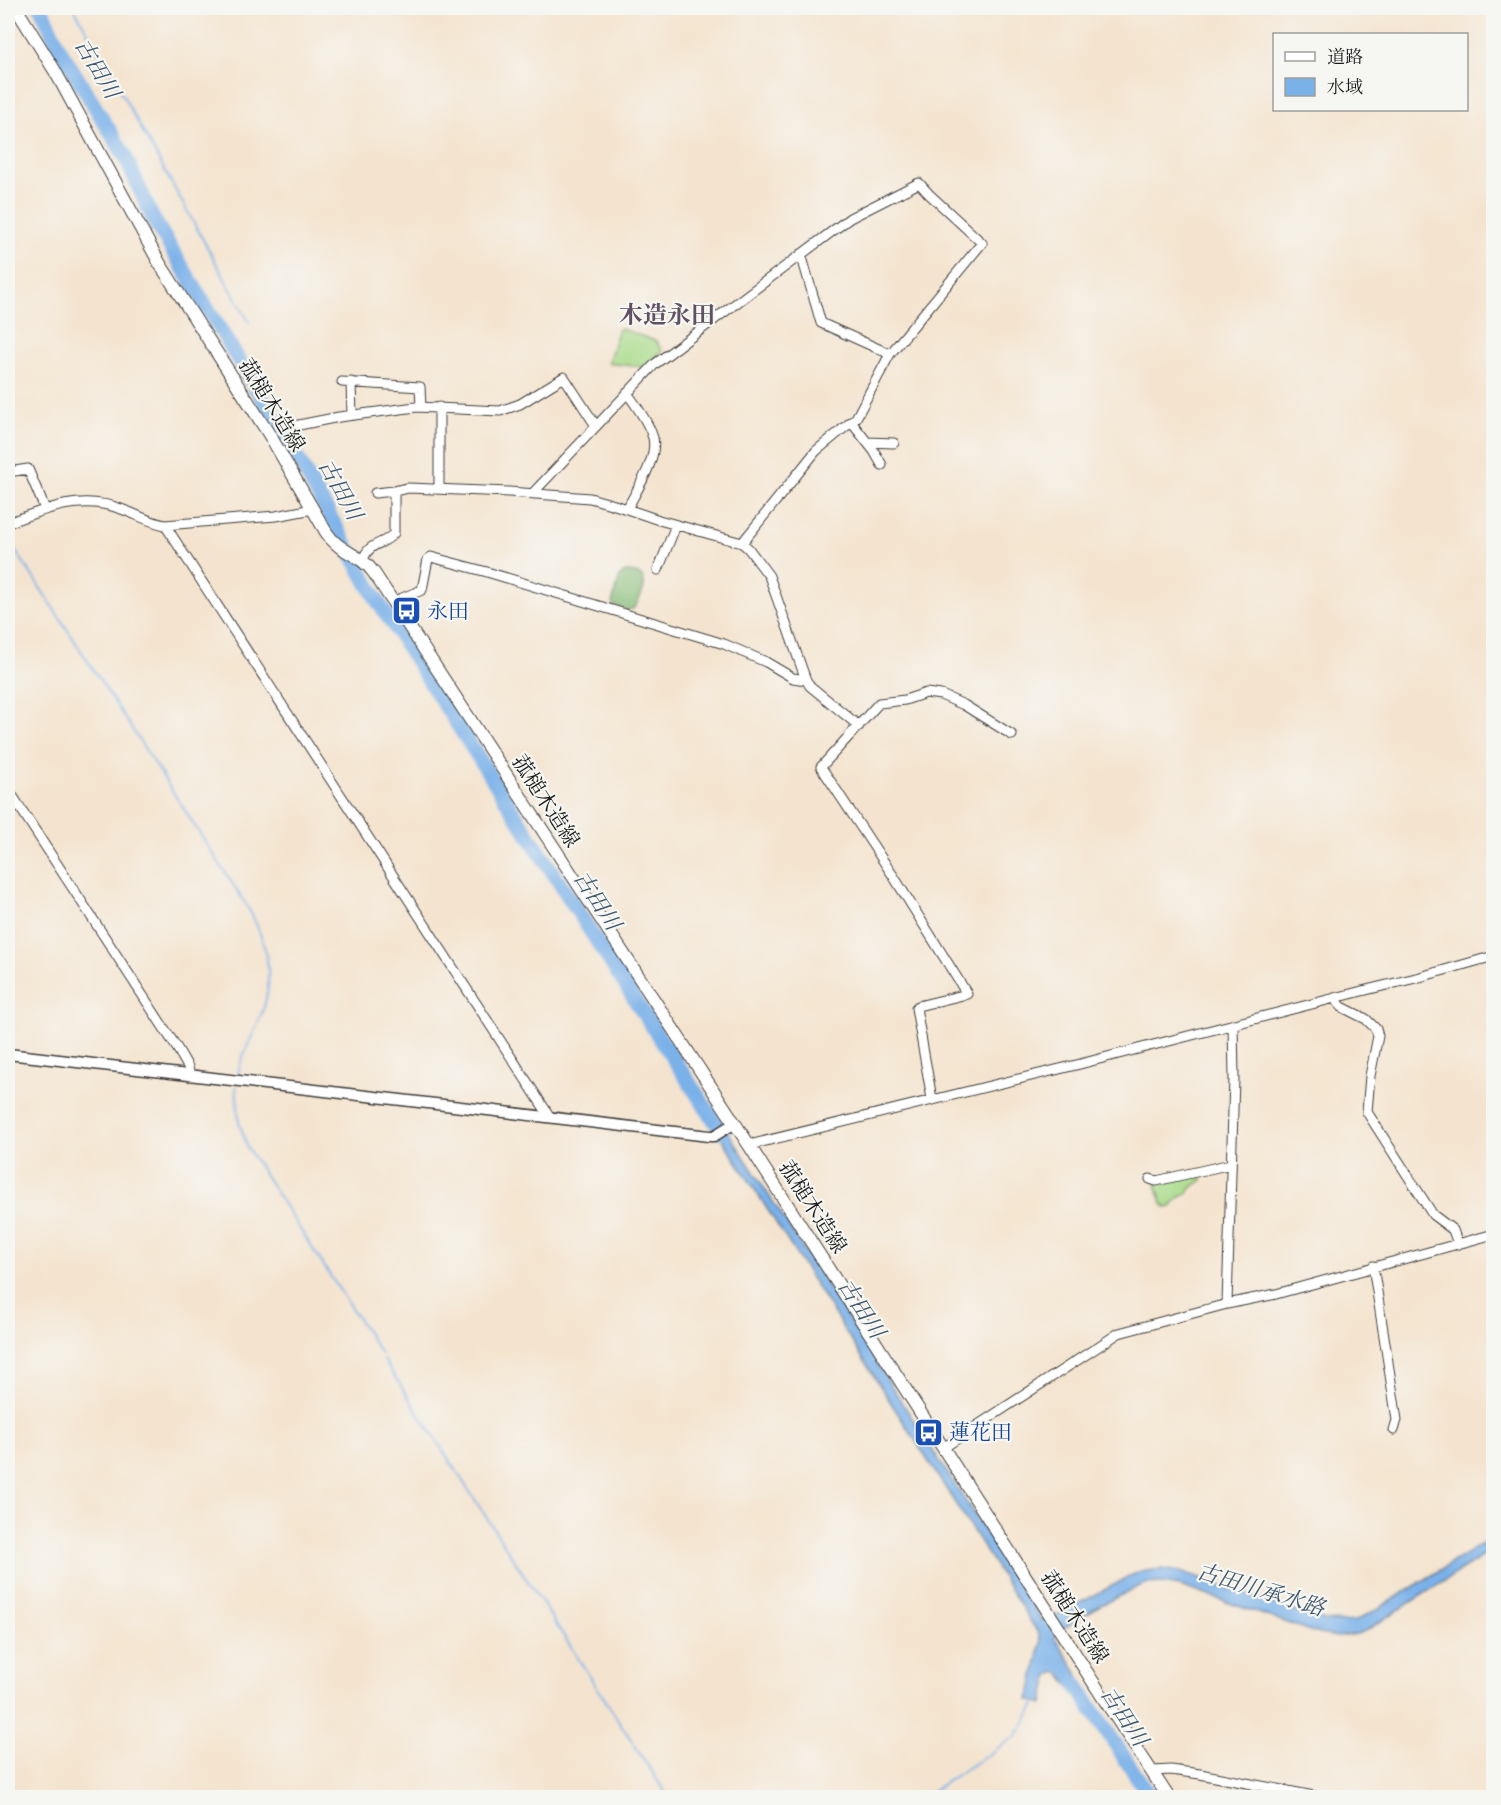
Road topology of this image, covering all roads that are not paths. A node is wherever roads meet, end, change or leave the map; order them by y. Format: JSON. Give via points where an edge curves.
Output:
{"nodes":[{"id":1,"x":16,"y":8,"type":"edge"},
{"id":2,"x":801,"y":254,"type":"junction"},
{"id":3,"x":890,"y":354,"type":"junction"},
{"id":4,"x":627,"y":393,"type":"junction"},
{"id":5,"x":421,"y":407,"type":"junction"},
{"id":6,"x":439,"y":407,"type":"junction"},
{"id":7,"x":352,"y":415,"type":"junction"},
{"id":8,"x":852,"y":423,"type":"junction"},
{"id":9,"x":294,"y":426,"type":"dead end"},
{"id":10,"x":596,"y":426,"type":"junction"},
{"id":11,"x":867,"y":442,"type":"junction"},
{"id":12,"x":894,"y":443,"type":"dead end"},
{"id":13,"x":882,"y":465,"type":"dead end"},
{"id":14,"x":8,"y":472,"type":"edge"},
{"id":15,"x":439,"y":489,"type":"junction"},
{"id":16,"x":394,"y":491,"type":"junction"},
{"id":17,"x":375,"y":493,"type":"dead end"},
{"id":18,"x":533,"y":493,"type":"junction"},
{"id":19,"x":45,"y":509,"type":"junction"},
{"id":20,"x":313,"y":509,"type":"junction"},
{"id":21,"x":627,"y":509,"type":"junction"},
{"id":22,"x":8,"y":523,"type":"edge"},
{"id":23,"x":165,"y":525,"type":"junction"},
{"id":24,"x":676,"y":525,"type":"junction"},
{"id":25,"x":742,"y":543,"type":"junction"},
{"id":26,"x":363,"y":559,"type":"junction"},
{"id":27,"x":658,"y":570,"type":"dead end"},
{"id":28,"x":392,"y":602,"type":"junction"},
{"id":29,"x":806,"y":680,"type":"junction"},
{"id":30,"x":859,"y":726,"type":"junction"},
{"id":31,"x":1012,"y":735,"type":"dead end"},
{"id":32,"x":8,"y":789,"type":"edge"},
{"id":33,"x":1494,"y":956,"type":"edge"},
{"id":34,"x":1334,"y":998,"type":"junction"},
{"id":35,"x":1233,"y":1024,"type":"junction"},
{"id":36,"x":8,"y":1054,"type":"edge"},
{"id":37,"x":190,"y":1076,"type":"junction"},
{"id":38,"x":932,"y":1099,"type":"junction"},
{"id":39,"x":550,"y":1117,"type":"junction"},
{"id":40,"x":732,"y":1125,"type":"junction"},
{"id":41,"x":749,"y":1145,"type":"junction"},
{"id":42,"x":1231,"y":1164,"type":"junction"},
{"id":43,"x":1150,"y":1179,"type":"dead end"},
{"id":44,"x":1494,"y":1234,"type":"edge"},
{"id":45,"x":1458,"y":1244,"type":"junction"},
{"id":46,"x":1373,"y":1266,"type":"junction"},
{"id":47,"x":1227,"y":1304,"type":"junction"},
{"id":48,"x":1394,"y":1430,"type":"dead end"},
{"id":49,"x":943,"y":1448,"type":"junction"},
{"id":50,"x":1153,"y":1771,"type":"junction"},
{"id":51,"x":1169,"y":1797,"type":"edge"},
{"id":52,"x":1324,"y":1797,"type":"edge"}],
"edges":[{"from":1,"to":20,"type":"main road","name":"菰槌木造線","via":[[55,71],[160,264]]},
{"from":2,"to":3,"type":"street","via":[[821,323]]},
{"from":2,"to":3,"type":"street","via":[[857,213],[919,183],[982,243]]},
{"from":2,"to":4,"type":"street","via":[[670,351]]},
{"from":3,"to":8,"type":"street"},
{"from":4,"to":10,"type":"street"},
{"from":4,"to":21,"type":"street","via":[[654,441],[644,478]]},
{"from":5,"to":6,"type":"street"},
{"from":5,"to":7,"type":"street"},
{"from":5,"to":7,"type":"street","via":[[420,387],[346,382]]},
{"from":6,"to":10,"type":"street","via":[[506,410],[564,377]]},
{"from":6,"to":15,"type":"street"},
{"from":7,"to":9,"type":"street"},
{"from":8,"to":11,"type":"street"},
{"from":8,"to":25,"type":"street","via":[[816,451]]},
{"from":10,"to":18,"type":"street"},
{"from":11,"to":12,"type":"street"},
{"from":11,"to":13,"type":"street"},
{"from":14,"to":19,"type":"street","via":[[28,469]]},
{"from":15,"to":16,"type":"street"},
{"from":15,"to":18,"type":"street"},
{"from":16,"to":17,"type":"street"},
{"from":16,"to":26,"type":"street","via":[[394,533],[370,547]]},
{"from":18,"to":21,"type":"street","via":[[590,498]]},
{"from":19,"to":22,"type":"street"},
{"from":19,"to":23,"type":"street","via":[[100,503]]},
{"from":20,"to":23,"type":"street","via":[[289,515]]},
{"from":20,"to":26,"type":"main road","name":"菰槌木造線","via":[[332,541]]},
{"from":21,"to":24,"type":"street"},
{"from":23,"to":39,"type":"street"},
{"from":24,"to":25,"type":"street"},
{"from":24,"to":27,"type":"street"},
{"from":25,"to":29,"type":"street","via":[[769,576]]},
{"from":26,"to":28,"type":"main road","name":"菰槌木造線"},
{"from":28,"to":29,"type":"street","via":[[422,590],[431,557],[724,644],[793,678]]},
{"from":28,"to":40,"type":"main road","name":"菰槌木造線"},
{"from":29,"to":30,"type":"street"},
{"from":30,"to":31,"type":"street","via":[[879,703],[926,693],[964,705]]},
{"from":30,"to":38,"type":"street","via":[[820,767],[967,994],[916,1008]]},
{"from":32,"to":37,"type":"street","via":[[177,1048]]},
{"from":33,"to":34,"type":"street"},
{"from":34,"to":35,"type":"street"},
{"from":34,"to":45,"type":"street","via":[[1376,1029],[1367,1112],[1433,1215],[1453,1230]]},
{"from":35,"to":38,"type":"street"},
{"from":35,"to":42,"type":"street"},
{"from":36,"to":37,"type":"street"},
{"from":37,"to":39,"type":"street"},
{"from":38,"to":41,"type":"street"},
{"from":39,"to":40,"type":"street","via":[[714,1136]]},
{"from":40,"to":41,"type":"main road","name":"菰槌木造線"},
{"from":41,"to":49,"type":"main road","name":"菰槌木造線"},
{"from":42,"to":43,"type":"street","via":[[1156,1181]]},
{"from":42,"to":47,"type":"street"},
{"from":44,"to":45,"type":"street"},
{"from":45,"to":46,"type":"street"},
{"from":46,"to":47,"type":"street"},
{"from":46,"to":48,"type":"street","via":[[1396,1420]]},
{"from":47,"to":49,"type":"street","via":[[1113,1336]]},
{"from":49,"to":50,"type":"main road","name":"菰槌木造線"},
{"from":50,"to":51,"type":"main road","name":"菰槌木造線"},
{"from":50,"to":52,"type":"street","via":[[1171,1770]]}]}
